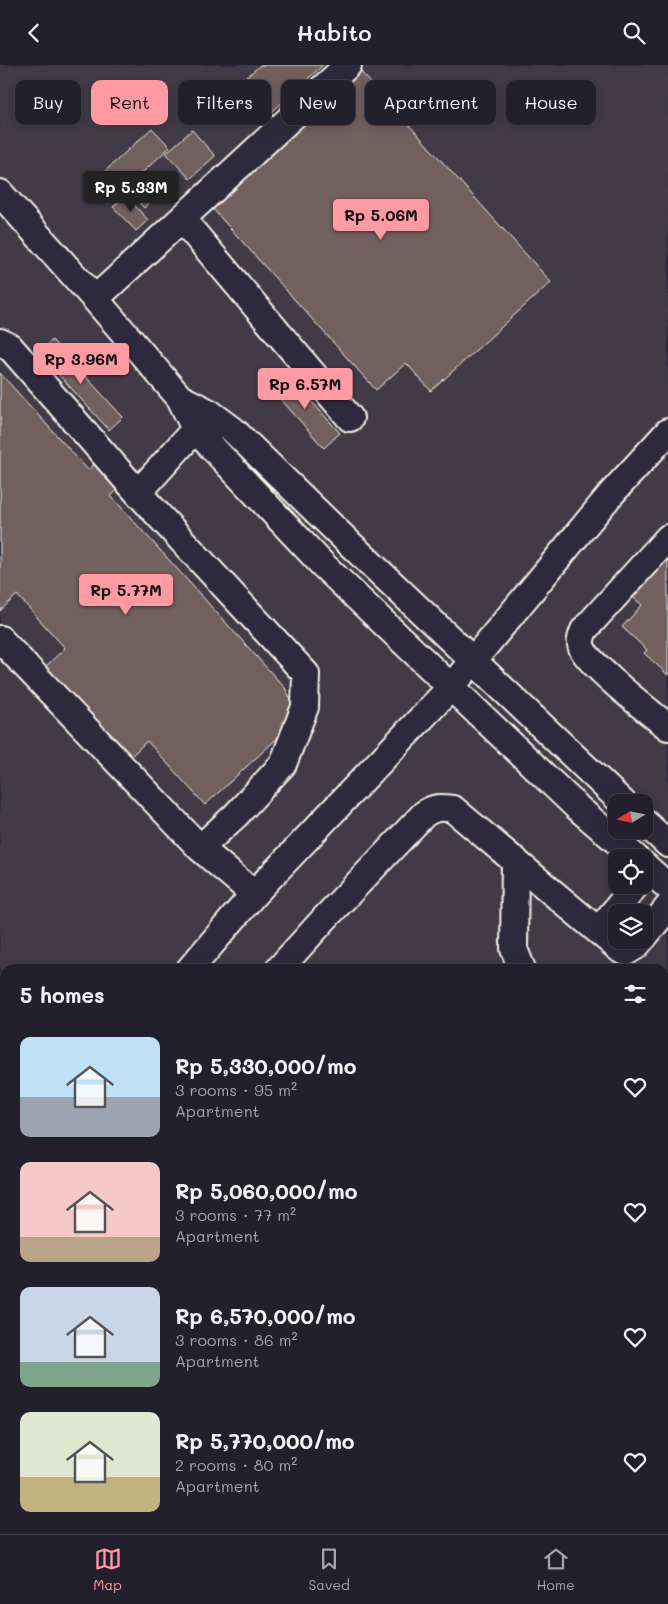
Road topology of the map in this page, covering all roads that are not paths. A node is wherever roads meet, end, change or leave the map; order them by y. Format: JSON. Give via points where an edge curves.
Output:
{"nodes":[{"id":1,"x":348,"y":65,"type":"edge"},
{"id":2,"x":0,"y":193,"type":"edge"},
{"id":3,"x":182,"y":219,"type":"junction"},
{"id":4,"x":95,"y":299,"type":"junction"},
{"id":5,"x":0,"y":342,"type":"edge"},
{"id":6,"x":350,"y":418,"type":"dead end"},
{"id":7,"x":203,"y":421,"type":"junction"},
{"id":8,"x":668,"y":432,"type":"edge"},
{"id":9,"x":138,"y":493,"type":"junction"},
{"id":10,"x":668,"y":538,"type":"edge"},
{"id":11,"x":0,"y":639,"type":"edge"},
{"id":12,"x":474,"y":660,"type":"junction"},
{"id":13,"x":452,"y":686,"type":"junction"},
{"id":14,"x":668,"y":727,"type":"edge"},
{"id":15,"x":614,"y":794,"type":"edge"},
{"id":16,"x":653,"y":830,"type":"edge"},
{"id":17,"x":668,"y":844,"type":"edge"},
{"id":18,"x":200,"y":847,"type":"junction"},
{"id":19,"x":621,"y":849,"type":"edge"},
{"id":20,"x":515,"y":860,"type":"junction"},
{"id":21,"x":254,"y":894,"type":"junction"},
{"id":22,"x":629,"y":894,"type":"edge"},
{"id":23,"x":668,"y":907,"type":"edge"},
{"id":24,"x":653,"y":926,"type":"edge"},
{"id":25,"x":599,"y":930,"type":"junction"},
{"id":26,"x":608,"y":938,"type":"edge"},
{"id":27,"x":620,"y":949,"type":"edge"},
{"id":28,"x":632,"y":949,"type":"edge"},
{"id":29,"x":194,"y":964,"type":"edge"},
{"id":30,"x":284,"y":964,"type":"edge"},
{"id":31,"x":520,"y":964,"type":"edge"}],
"edges":[{"from":1,"to":3,"type":"lane"},
{"from":2,"to":4,"type":"lane"},
{"from":3,"to":4,"type":"lane"},
{"from":3,"to":6,"type":"lane"},
{"from":4,"to":7,"type":"lane"},
{"from":5,"to":9,"type":"lane","via":[[10,347]]},
{"from":7,"to":9,"type":"lane"},
{"from":7,"to":12,"type":"lane","via":[[233,429]]},
{"from":7,"to":13,"type":"lane","via":[[323,565]]},
{"from":8,"to":12,"type":"lane","via":[[611,494]]},
{"from":9,"to":18,"type":"lane","via":[[306,673],[305,707],[284,764],[236,815]]},
{"from":10,"to":14,"type":"lane","via":[[580,638],[582,650],[593,664]]},
{"from":11,"to":18,"type":"lane"},
{"from":12,"to":13,"type":"lane"},
{"from":12,"to":15,"type":"lane"},
{"from":13,"to":19,"type":"lane"},
{"from":13,"to":21,"type":"lane"},
{"from":16,"to":17,"type":"lane"},
{"from":18,"to":21,"type":"lane"},
{"from":20,"to":25,"type":"lane"},
{"from":20,"to":30,"type":"lane","via":[[453,809],[431,809]]},
{"from":20,"to":31,"type":"lane","via":[[514,949]]},
{"from":21,"to":29,"type":"lane"},
{"from":22,"to":25,"type":"lane"},
{"from":23,"to":24,"type":"lane"},
{"from":25,"to":26,"type":"lane"},
{"from":27,"to":28,"type":"lane","via":[[626,952]]}]}
